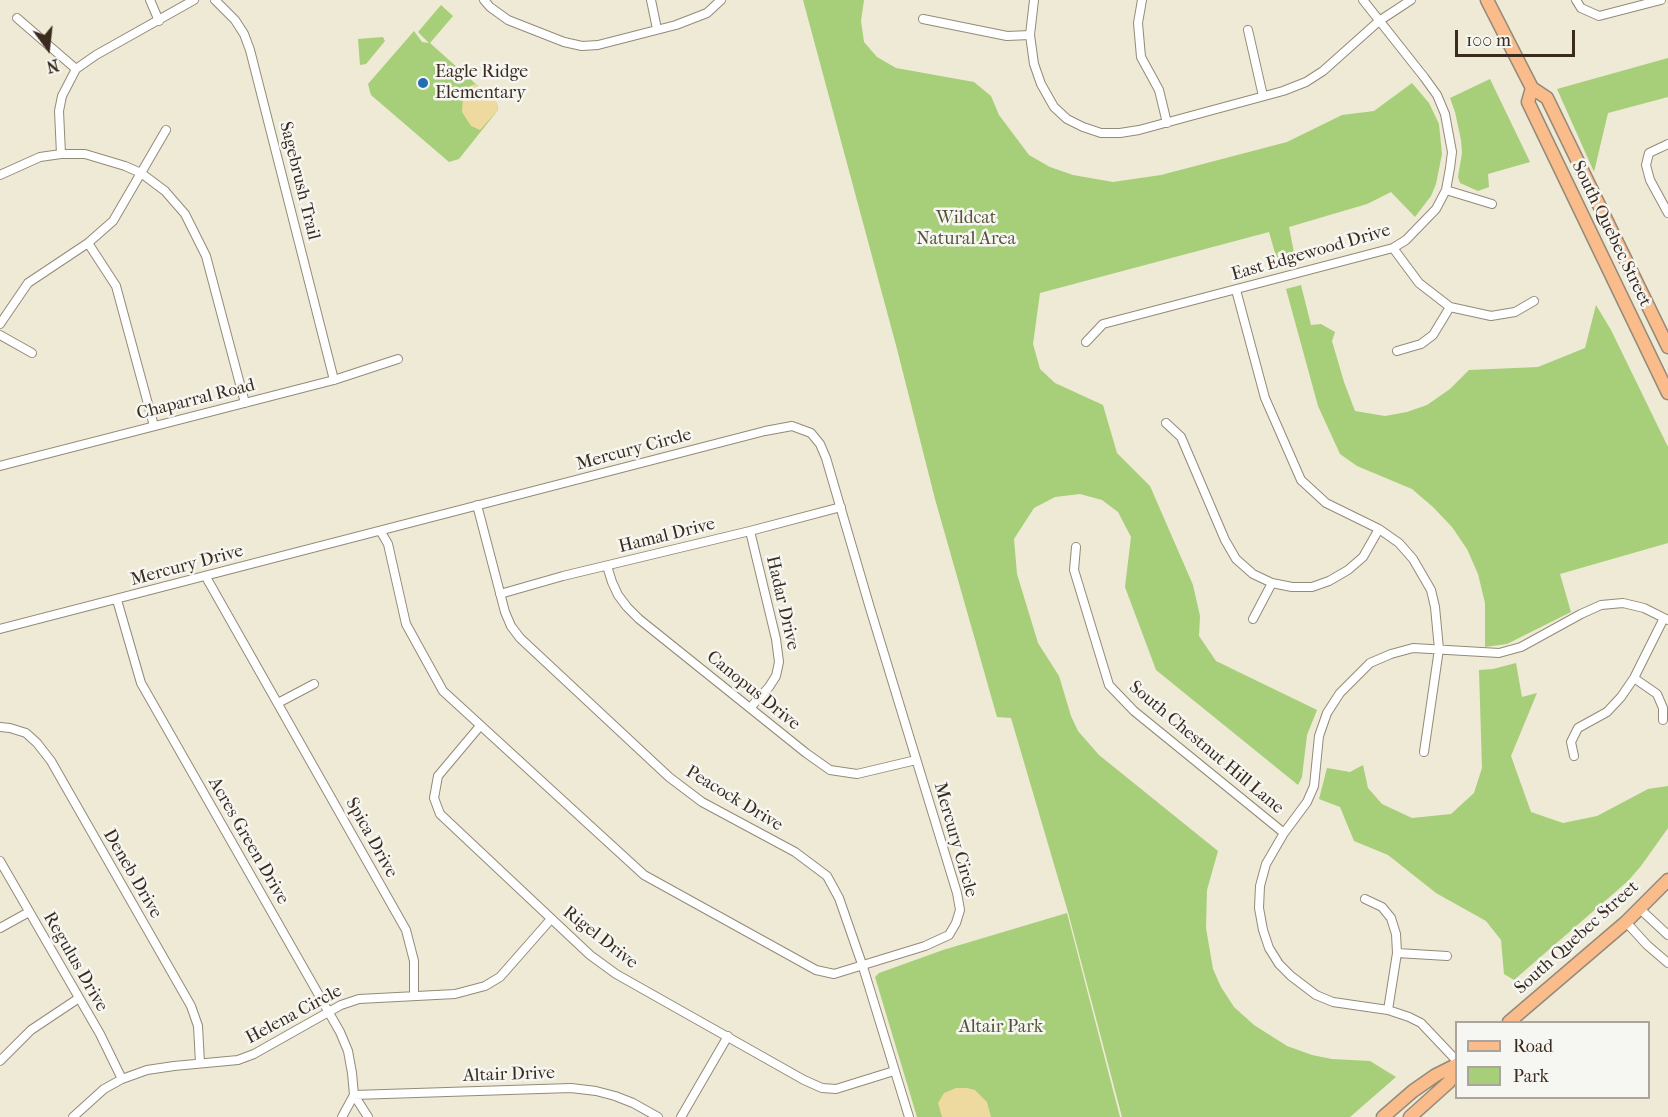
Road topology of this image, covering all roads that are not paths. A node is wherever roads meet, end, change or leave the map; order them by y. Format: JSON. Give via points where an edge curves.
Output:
{"nodes":[{"id":1,"x":150,"y":0,"type":"edge"},
{"id":2,"x":194,"y":0,"type":"edge"},
{"id":3,"x":215,"y":0,"type":"edge"},
{"id":4,"x":484,"y":0,"type":"edge"},
{"id":5,"x":651,"y":0,"type":"edge"},
{"id":6,"x":721,"y":0,"type":"edge"},
{"id":7,"x":1034,"y":0,"type":"edge"},
{"id":8,"x":1142,"y":0,"type":"edge"},
{"id":9,"x":1363,"y":0,"type":"edge"},
{"id":10,"x":1411,"y":0,"type":"edge"},
{"id":11,"x":1487,"y":0,"type":"edge"},
{"id":12,"x":1576,"y":0,"type":"edge"},
{"id":13,"x":1660,"y":0,"type":"edge"},
{"id":14,"x":17,"y":18,"type":"dead end"},
{"id":15,"x":923,"y":19,"type":"dead end"},
{"id":16,"x":159,"y":21,"type":"junction"},
{"id":17,"x":1378,"y":21,"type":"junction"},
{"id":18,"x":657,"y":29,"type":"junction"},
{"id":19,"x":1248,"y":30,"type":"dead end"},
{"id":20,"x":1030,"y":35,"type":"junction"},
{"id":21,"x":76,"y":69,"type":"junction"},
{"id":22,"x":1532,"y":88,"type":"junction"},
{"id":23,"x":1263,"y":96,"type":"junction"},
{"id":24,"x":1167,"y":123,"type":"junction"},
{"id":25,"x":165,"y":130,"type":"dead end"},
{"id":26,"x":1668,"y":144,"type":"edge"},
{"id":27,"x":61,"y":154,"type":"junction"},
{"id":28,"x":141,"y":173,"type":"junction"},
{"id":29,"x":0,"y":175,"type":"edge"},
{"id":30,"x":1446,"y":190,"type":"junction"},
{"id":31,"x":1492,"y":204,"type":"dead end"},
{"id":32,"x":1668,"y":213,"type":"edge"},
{"id":33,"x":88,"y":243,"type":"junction"},
{"id":34,"x":1393,"y":248,"type":"junction"},
{"id":35,"x":1236,"y":290,"type":"junction"},
{"id":36,"x":1534,"y":301,"type":"dead end"},
{"id":37,"x":1450,"y":307,"type":"junction"},
{"id":38,"x":0,"y":324,"type":"edge"},
{"id":39,"x":0,"y":335,"type":"edge"},
{"id":40,"x":1086,"y":342,"type":"dead end"},
{"id":41,"x":1668,"y":347,"type":"edge"},
{"id":42,"x":1397,"y":351,"type":"dead end"},
{"id":43,"x":32,"y":353,"type":"dead end"},
{"id":44,"x":398,"y":359,"type":"dead end"},
{"id":45,"x":334,"y":380,"type":"junction"},
{"id":46,"x":1668,"y":393,"type":"edge"},
{"id":47,"x":245,"y":403,"type":"junction"},
{"id":48,"x":1166,"y":423,"type":"dead end"},
{"id":49,"x":154,"y":426,"type":"junction"},
{"id":50,"x":0,"y":466,"type":"edge"},
{"id":51,"x":477,"y":505,"type":"junction"},
{"id":52,"x":841,"y":507,"type":"junction"},
{"id":53,"x":1379,"y":529,"type":"junction"},
{"id":54,"x":750,"y":531,"type":"junction"},
{"id":55,"x":381,"y":532,"type":"junction"},
{"id":56,"x":1076,"y":547,"type":"dead end"},
{"id":57,"x":608,"y":566,"type":"junction"},
{"id":58,"x":206,"y":577,"type":"junction"},
{"id":59,"x":1272,"y":583,"type":"junction"},
{"id":60,"x":500,"y":594,"type":"junction"},
{"id":61,"x":117,"y":600,"type":"junction"},
{"id":62,"x":1253,"y":619,"type":"dead end"},
{"id":63,"x":1666,"y":619,"type":"edge"},
{"id":64,"x":0,"y":629,"type":"edge"},
{"id":65,"x":1439,"y":649,"type":"junction"},
{"id":66,"x":1634,"y":678,"type":"junction"},
{"id":67,"x":314,"y":684,"type":"dead end"},
{"id":68,"x":278,"y":703,"type":"junction"},
{"id":69,"x":750,"y":708,"type":"junction"},
{"id":70,"x":1663,"y":720,"type":"dead end"},
{"id":71,"x":480,"y":726,"type":"junction"},
{"id":72,"x":0,"y":727,"type":"edge"},
{"id":73,"x":1424,"y":752,"type":"dead end"},
{"id":74,"x":1574,"y":756,"type":"dead end"},
{"id":75,"x":916,"y":760,"type":"junction"},
{"id":76,"x":1284,"y":833,"type":"junction"},
{"id":77,"x":0,"y":861,"type":"edge"},
{"id":78,"x":1668,"y":880,"type":"edge"},
{"id":79,"x":1365,"y":899,"type":"dead end"},
{"id":80,"x":1640,"y":909,"type":"junction"},
{"id":81,"x":29,"y":912,"type":"junction"},
{"id":82,"x":551,"y":919,"type":"junction"},
{"id":83,"x":1626,"y":922,"type":"junction"},
{"id":84,"x":0,"y":928,"type":"edge"},
{"id":85,"x":1668,"y":935,"type":"edge"},
{"id":86,"x":1397,"y":952,"type":"junction"},
{"id":87,"x":1447,"y":956,"type":"dead end"},
{"id":88,"x":1668,"y":963,"type":"edge"},
{"id":89,"x":863,"y":967,"type":"junction"},
{"id":90,"x":414,"y":996,"type":"junction"},
{"id":91,"x":79,"y":999,"type":"junction"},
{"id":92,"x":1388,"y":1010,"type":"junction"},
{"id":93,"x":328,"y":1013,"type":"junction"},
{"id":94,"x":1511,"y":1021,"type":"edge"},
{"id":95,"x":728,"y":1036,"type":"junction"},
{"id":96,"x":1455,"y":1059,"type":"edge"},
{"id":97,"x":0,"y":1061,"type":"edge"},
{"id":98,"x":200,"y":1063,"type":"junction"},
{"id":99,"x":1455,"y":1066,"type":"edge"},
{"id":100,"x":894,"y":1071,"type":"junction"},
{"id":101,"x":1455,"y":1072,"type":"edge"},
{"id":102,"x":122,"y":1079,"type":"junction"},
{"id":103,"x":354,"y":1095,"type":"junction"},
{"id":104,"x":73,"y":1117,"type":"edge"},
{"id":105,"x":342,"y":1117,"type":"edge"},
{"id":106,"x":368,"y":1117,"type":"edge"},
{"id":107,"x":658,"y":1117,"type":"edge"},
{"id":108,"x":681,"y":1117,"type":"edge"},
{"id":109,"x":909,"y":1117,"type":"edge"},
{"id":110,"x":1383,"y":1117,"type":"edge"},
{"id":111,"x":1410,"y":1117,"type":"edge"}],
"edges":[{"from":1,"to":16,"type":"street"},
{"from":2,"to":16,"type":"street"},
{"from":3,"to":45,"type":"street","name":"Sagebrush Trail","via":[[235,20],[250,50]]},
{"from":4,"to":18,"type":"street","via":[[508,20],[582,46]]},
{"from":5,"to":18,"type":"street"},
{"from":6,"to":18,"type":"street","via":[[707,13]]},
{"from":7,"to":20,"type":"street"},
{"from":8,"to":24,"type":"street","via":[[1138,23],[1141,57],[1159,90]]},
{"from":9,"to":17,"type":"street","name":"East Edgewood Drive"},
{"from":10,"to":17,"type":"street"},
{"from":11,"to":22,"type":"main road","name":"South Quebec Street"},
{"from":12,"to":13,"type":"street","via":[[1581,8],[1599,16]]},
{"from":14,"to":21,"type":"street"},
{"from":15,"to":20,"type":"street","via":[[1007,36]]},
{"from":16,"to":21,"type":"street"},
{"from":17,"to":23,"type":"street","via":[[1323,71],[1306,82]]},
{"from":17,"to":30,"type":"street","name":"East Edgewood Drive","via":[[1431,86],[1445,114],[1452,152]]},
{"from":19,"to":23,"type":"street"},
{"from":20,"to":24,"type":"street","via":[[1041,84],[1054,107],[1067,119],[1101,133]]},
{"from":21,"to":27,"type":"street","via":[[59,111]]},
{"from":22,"to":41,"type":"main road","name":"South Quebec Street","via":[[1547,98]]},
{"from":22,"to":46,"type":"main road","name":"South Quebec Street","via":[[1528,102]]},
{"from":23,"to":24,"type":"street"},
{"from":25,"to":28,"type":"street"},
{"from":26,"to":32,"type":"street","via":[[1649,153],[1646,165]]},
{"from":27,"to":28,"type":"street","via":[[85,154]]},
{"from":27,"to":29,"type":"street","via":[[40,158]]},
{"from":28,"to":33,"type":"street","via":[[113,221]]},
{"from":28,"to":47,"type":"street","via":[[176,202],[200,242]]},
{"from":30,"to":31,"type":"street"},
{"from":30,"to":34,"type":"street","name":"East Edgewood Drive","via":[[1420,227]]},
{"from":33,"to":38,"type":"street","via":[[28,283]]},
{"from":33,"to":49,"type":"street","via":[[116,286]]},
{"from":34,"to":35,"type":"street","name":"East Edgewood Drive"},
{"from":34,"to":37,"type":"street","via":[[1419,283]]},
{"from":35,"to":40,"type":"street","name":"East Edgewood Drive","via":[[1103,324]]},
{"from":35,"to":53,"type":"street","via":[[1265,398],[1301,480],[1326,503]]},
{"from":36,"to":37,"type":"street","via":[[1515,312],[1491,316]]},
{"from":37,"to":42,"type":"street","via":[[1433,335],[1421,344]]},
{"from":39,"to":43,"type":"street"},
{"from":44,"to":45,"type":"street","name":"Chaparral Road"},
{"from":45,"to":47,"type":"street","name":"Chaparral Road"},
{"from":47,"to":49,"type":"street","name":"Chaparral Road"},
{"from":48,"to":59,"type":"street","via":[[1181,436],[1236,560]]},
{"from":49,"to":50,"type":"street","name":"Chaparral Road"},
{"from":51,"to":52,"type":"street","name":"Mercury Circle","via":[[792,426],[811,433],[820,444]]},
{"from":51,"to":55,"type":"street","name":"Mercury Circle"},
{"from":51,"to":60,"type":"street","name":"Peacock Drive"},
{"from":52,"to":54,"type":"street","name":"Hamal Drive"},
{"from":52,"to":75,"type":"street","name":"Mercury Circle"},
{"from":53,"to":59,"type":"street","via":[[1363,557],[1329,581],[1312,587]]},
{"from":53,"to":65,"type":"street","via":[[1399,543],[1431,590]]},
{"from":54,"to":57,"type":"street","name":"Hamal Drive"},
{"from":54,"to":69,"type":"street","name":"Hadar Drive","via":[[779,662],[770,687]]},
{"from":55,"to":58,"type":"street","name":"Mercury Drive"},
{"from":55,"to":71,"type":"street","name":"Mercury Circle","via":[[410,634],[443,690]]},
{"from":56,"to":76,"type":"street","name":"South Chestnut Hill Lane","via":[[1074,570],[1109,685],[1134,711]]},
{"from":57,"to":60,"type":"street","name":"Hamal Drive"},
{"from":57,"to":69,"type":"street","name":"Canopus Drive","via":[[612,582],[627,607]]},
{"from":58,"to":61,"type":"street","name":"Mercury Drive"},
{"from":58,"to":68,"type":"street","name":"Spica Drive"},
{"from":59,"to":62,"type":"street"},
{"from":60,"to":89,"type":"street","name":"Peacock Drive","via":[[511,626],[520,638],[669,777],[702,802],[795,852],[827,876],[839,898]]},
{"from":61,"to":64,"type":"street","name":"Mercury Drive"},
{"from":61,"to":93,"type":"street","name":"Acres Green Drive","via":[[141,683]]},
{"from":63,"to":65,"type":"street","via":[[1623,603],[1601,605],[1521,647],[1499,653]]},
{"from":63,"to":66,"type":"street"},
{"from":65,"to":73,"type":"street"},
{"from":65,"to":76,"type":"street","via":[[1413,648],[1370,663],[1340,693],[1319,736],[1314,786]]},
{"from":66,"to":70,"type":"street","via":[[1657,694]]},
{"from":66,"to":74,"type":"street","via":[[1607,712],[1578,728],[1571,742]]},
{"from":67,"to":68,"type":"street"},
{"from":68,"to":90,"type":"street","name":"Spica Drive","via":[[406,930],[414,961]]},
{"from":69,"to":75,"type":"street","name":"Canopus Drive","via":[[830,770],[857,774]]},
{"from":71,"to":82,"type":"street","name":"Rigel Drive","via":[[438,776],[434,798],[440,814]]},
{"from":71,"to":89,"type":"street","name":"Mercury Circle","via":[[644,875],[816,970],[834,974]]},
{"from":72,"to":98,"type":"street","name":"Deneb Drive","via":[[26,733],[51,761],[191,1006],[198,1026]]},
{"from":75,"to":89,"type":"street","name":"Mercury Circle","via":[[960,910],[949,935],[939,941]]},
{"from":76,"to":92,"type":"street","via":[[1266,864],[1260,886],[1259,909],[1269,948],[1279,964],[1316,995],[1347,1005]]},
{"from":77,"to":81,"type":"street","name":"Regulus Drive"},
{"from":78,"to":80,"type":"main road","name":"South Quebec Street"},
{"from":79,"to":86,"type":"street","via":[[1391,918]]},
{"from":80,"to":83,"type":"main road","name":"South Quebec Street"},
{"from":80,"to":85,"type":"street"},
{"from":81,"to":84,"type":"street"},
{"from":81,"to":91,"type":"street","name":"Regulus Drive"},
{"from":82,"to":90,"type":"street","name":"Helena Circle","via":[[500,977],[485,986],[455,994]]},
{"from":82,"to":95,"type":"street","name":"Rigel Drive","via":[[616,974]]},
{"from":83,"to":88,"type":"street"},
{"from":83,"to":94,"type":"main road","name":"South Quebec Street"},
{"from":86,"to":87,"type":"street"},
{"from":86,"to":92,"type":"street"},
{"from":89,"to":100,"type":"street","name":"Peacock Drive"},
{"from":90,"to":93,"type":"street","name":"Helena Circle","via":[[359,999]]},
{"from":91,"to":97,"type":"street","via":[[31,1030]]},
{"from":91,"to":102,"type":"street","name":"Regulus Drive"},
{"from":92,"to":96,"type":"street","via":[[1421,1023]]},
{"from":93,"to":98,"type":"street","name":"Helena Circle","via":[[254,1054],[238,1060]]},
{"from":93,"to":103,"type":"street","name":"Acres Green Drive","via":[[348,1051]]},
{"from":95,"to":100,"type":"street","name":"Rigel Drive","via":[[822,1088],[836,1089]]},
{"from":95,"to":108,"type":"street"},
{"from":98,"to":102,"type":"street","name":"Helena Circle","via":[[147,1070]]},
{"from":99,"to":110,"type":"main road","via":[[1421,1085]]},
{"from":100,"to":109,"type":"street","name":"Peacock Drive"},
{"from":101,"to":111,"type":"main road"},
{"from":102,"to":104,"type":"street","name":"Helena Circle","via":[[104,1089]]},
{"from":103,"to":105,"type":"street"},
{"from":103,"to":106,"type":"street","name":"Acres Green Drive"},
{"from":103,"to":107,"type":"street","name":"Altair Drive","via":[[571,1088],[596,1090],[633,1102]]}]}
